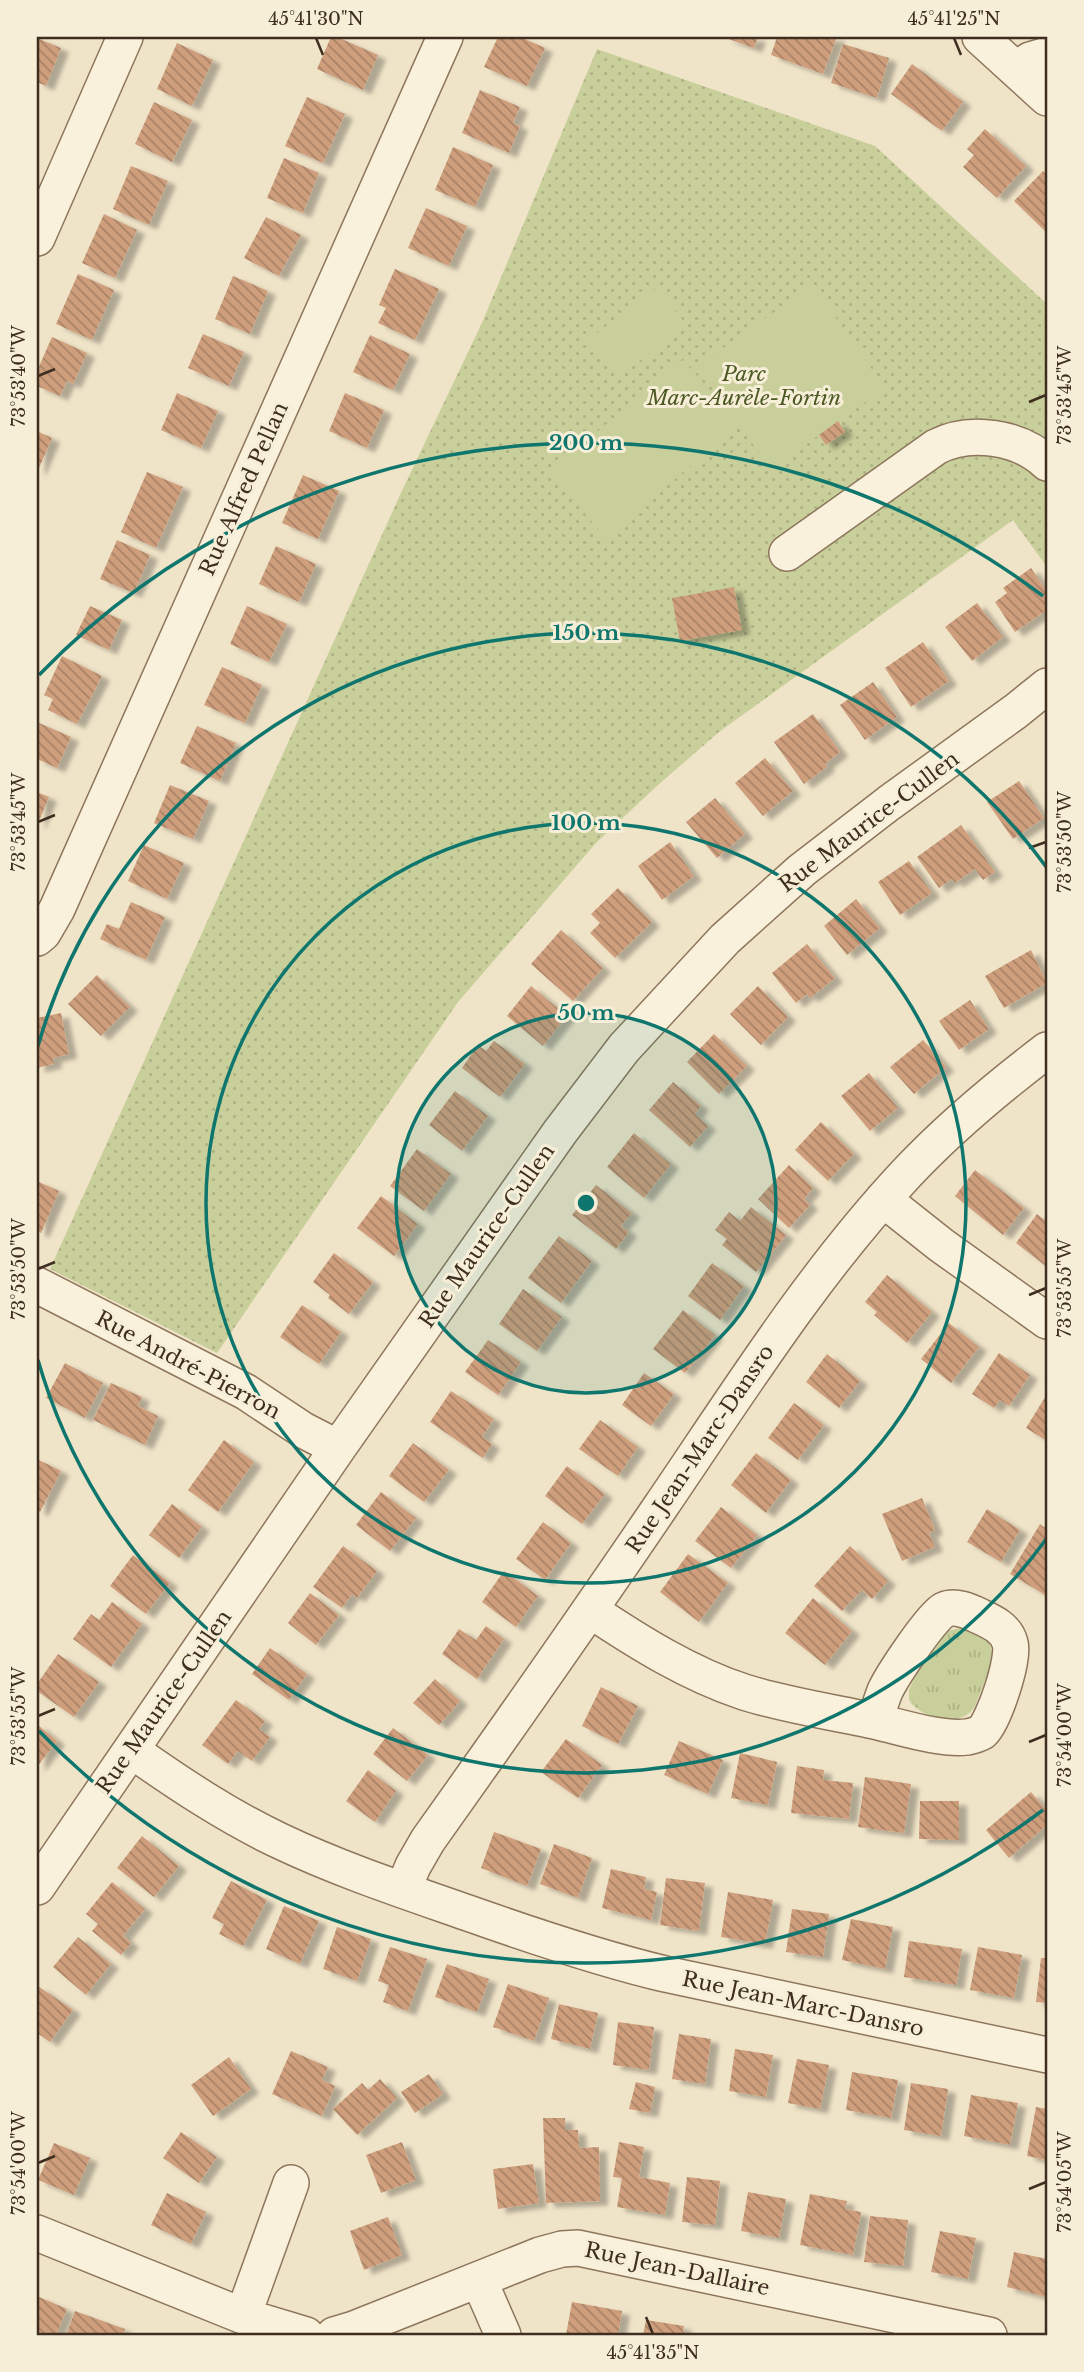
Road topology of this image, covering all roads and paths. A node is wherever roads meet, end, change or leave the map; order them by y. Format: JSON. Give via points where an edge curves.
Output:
{"nodes":[{"id":1,"x":125,"y":37,"type":"edge"},
{"id":2,"x":445,"y":37,"type":"edge"},
{"id":3,"x":980,"y":37,"type":"edge"},
{"id":4,"x":1032,"y":62,"type":"edge"},
{"id":5,"x":1047,"y":98,"type":"edge"},
{"id":6,"x":37,"y":238,"type":"edge"},
{"id":7,"x":1047,"y":463,"type":"edge"},
{"id":8,"x":787,"y":553,"type":"dead end"},
{"id":9,"x":1047,"y":686,"type":"edge"},
{"id":10,"x":37,"y":938,"type":"edge"},
{"id":11,"x":1047,"y":1050,"type":"edge"},
{"id":12,"x":883,"y":1199,"type":"junction"},
{"id":13,"x":38,"y":1288,"type":"edge"},
{"id":14,"x":1047,"y":1321,"type":"edge"},
{"id":15,"x":338,"y":1448,"type":"junction"},
{"id":16,"x":590,"y":1610,"type":"junction"},
{"id":17,"x":875,"y":1721,"type":"dead end"},
{"id":18,"x":131,"y":1750,"type":"junction"},
{"id":19,"x":37,"y":1887,"type":"edge"},
{"id":20,"x":403,"y":1890,"type":"junction"},
{"id":21,"x":1047,"y":2055,"type":"edge"},
{"id":22,"x":290,"y":2183,"type":"dead end"},
{"id":23,"x":37,"y":2233,"type":"edge"},
{"id":24,"x":480,"y":2280,"type":"junction"},
{"id":25,"x":243,"y":2316,"type":"junction"},
{"id":26,"x":306,"y":2335,"type":"edge"},
{"id":27,"x":334,"y":2335,"type":"edge"},
{"id":28,"x":503,"y":2335,"type":"edge"},
{"id":29,"x":989,"y":2335,"type":"edge"}],
"edges":[{"from":1,"to":6,"type":"street"},
{"from":2,"to":10,"type":"street","name":"Rue Alfred Pellan","via":[[57,909]]},
{"from":3,"to":4,"type":"street"},
{"from":4,"to":5,"type":"street"},
{"from":7,"to":8,"type":"street","via":[[1027,448],[1001,440],[948,442]]},
{"from":9,"to":15,"type":"street","name":"Rue Maurice-Cullen","via":[[828,848],[701,963],[624,1048],[560,1132]]},
{"from":11,"to":12,"type":"street","name":"Rue Jean-Marc-Dansro","via":[[960,1121]]},
{"from":12,"to":14,"type":"street"},
{"from":12,"to":16,"type":"street","name":"Rue Jean-Marc-Dansro","via":[[793,1311]]},
{"from":13,"to":15,"type":"street","name":"Rue André-Pierron","via":[[234,1385]]},
{"from":15,"to":18,"type":"street","name":"Rue Maurice-Cullen"},
{"from":16,"to":17,"type":"street","via":[[644,1645],[724,1685]]},
{"from":16,"to":20,"type":"street","name":"Rue Jean-Marc-Dansro","via":[[428,1840]]},
{"from":18,"to":19,"type":"street","name":"Rue Maurice-Cullen"},
{"from":18,"to":20,"type":"street","name":"Rue Jean-Marc-Dansro","via":[[260,1832]]},
{"from":20,"to":21,"type":"street","name":"Rue Jean-Marc-Dansro","via":[[638,1968]]},
{"from":22,"to":25,"type":"street"},
{"from":23,"to":25,"type":"street"},
{"from":24,"to":27,"type":"street","name":"Rue Jean-Dallaire"},
{"from":24,"to":28,"type":"street"},
{"from":24,"to":29,"type":"street","name":"Rue Jean-Dallaire","via":[[552,2251],[578,2248]]},
{"from":25,"to":26,"type":"street"}]}
